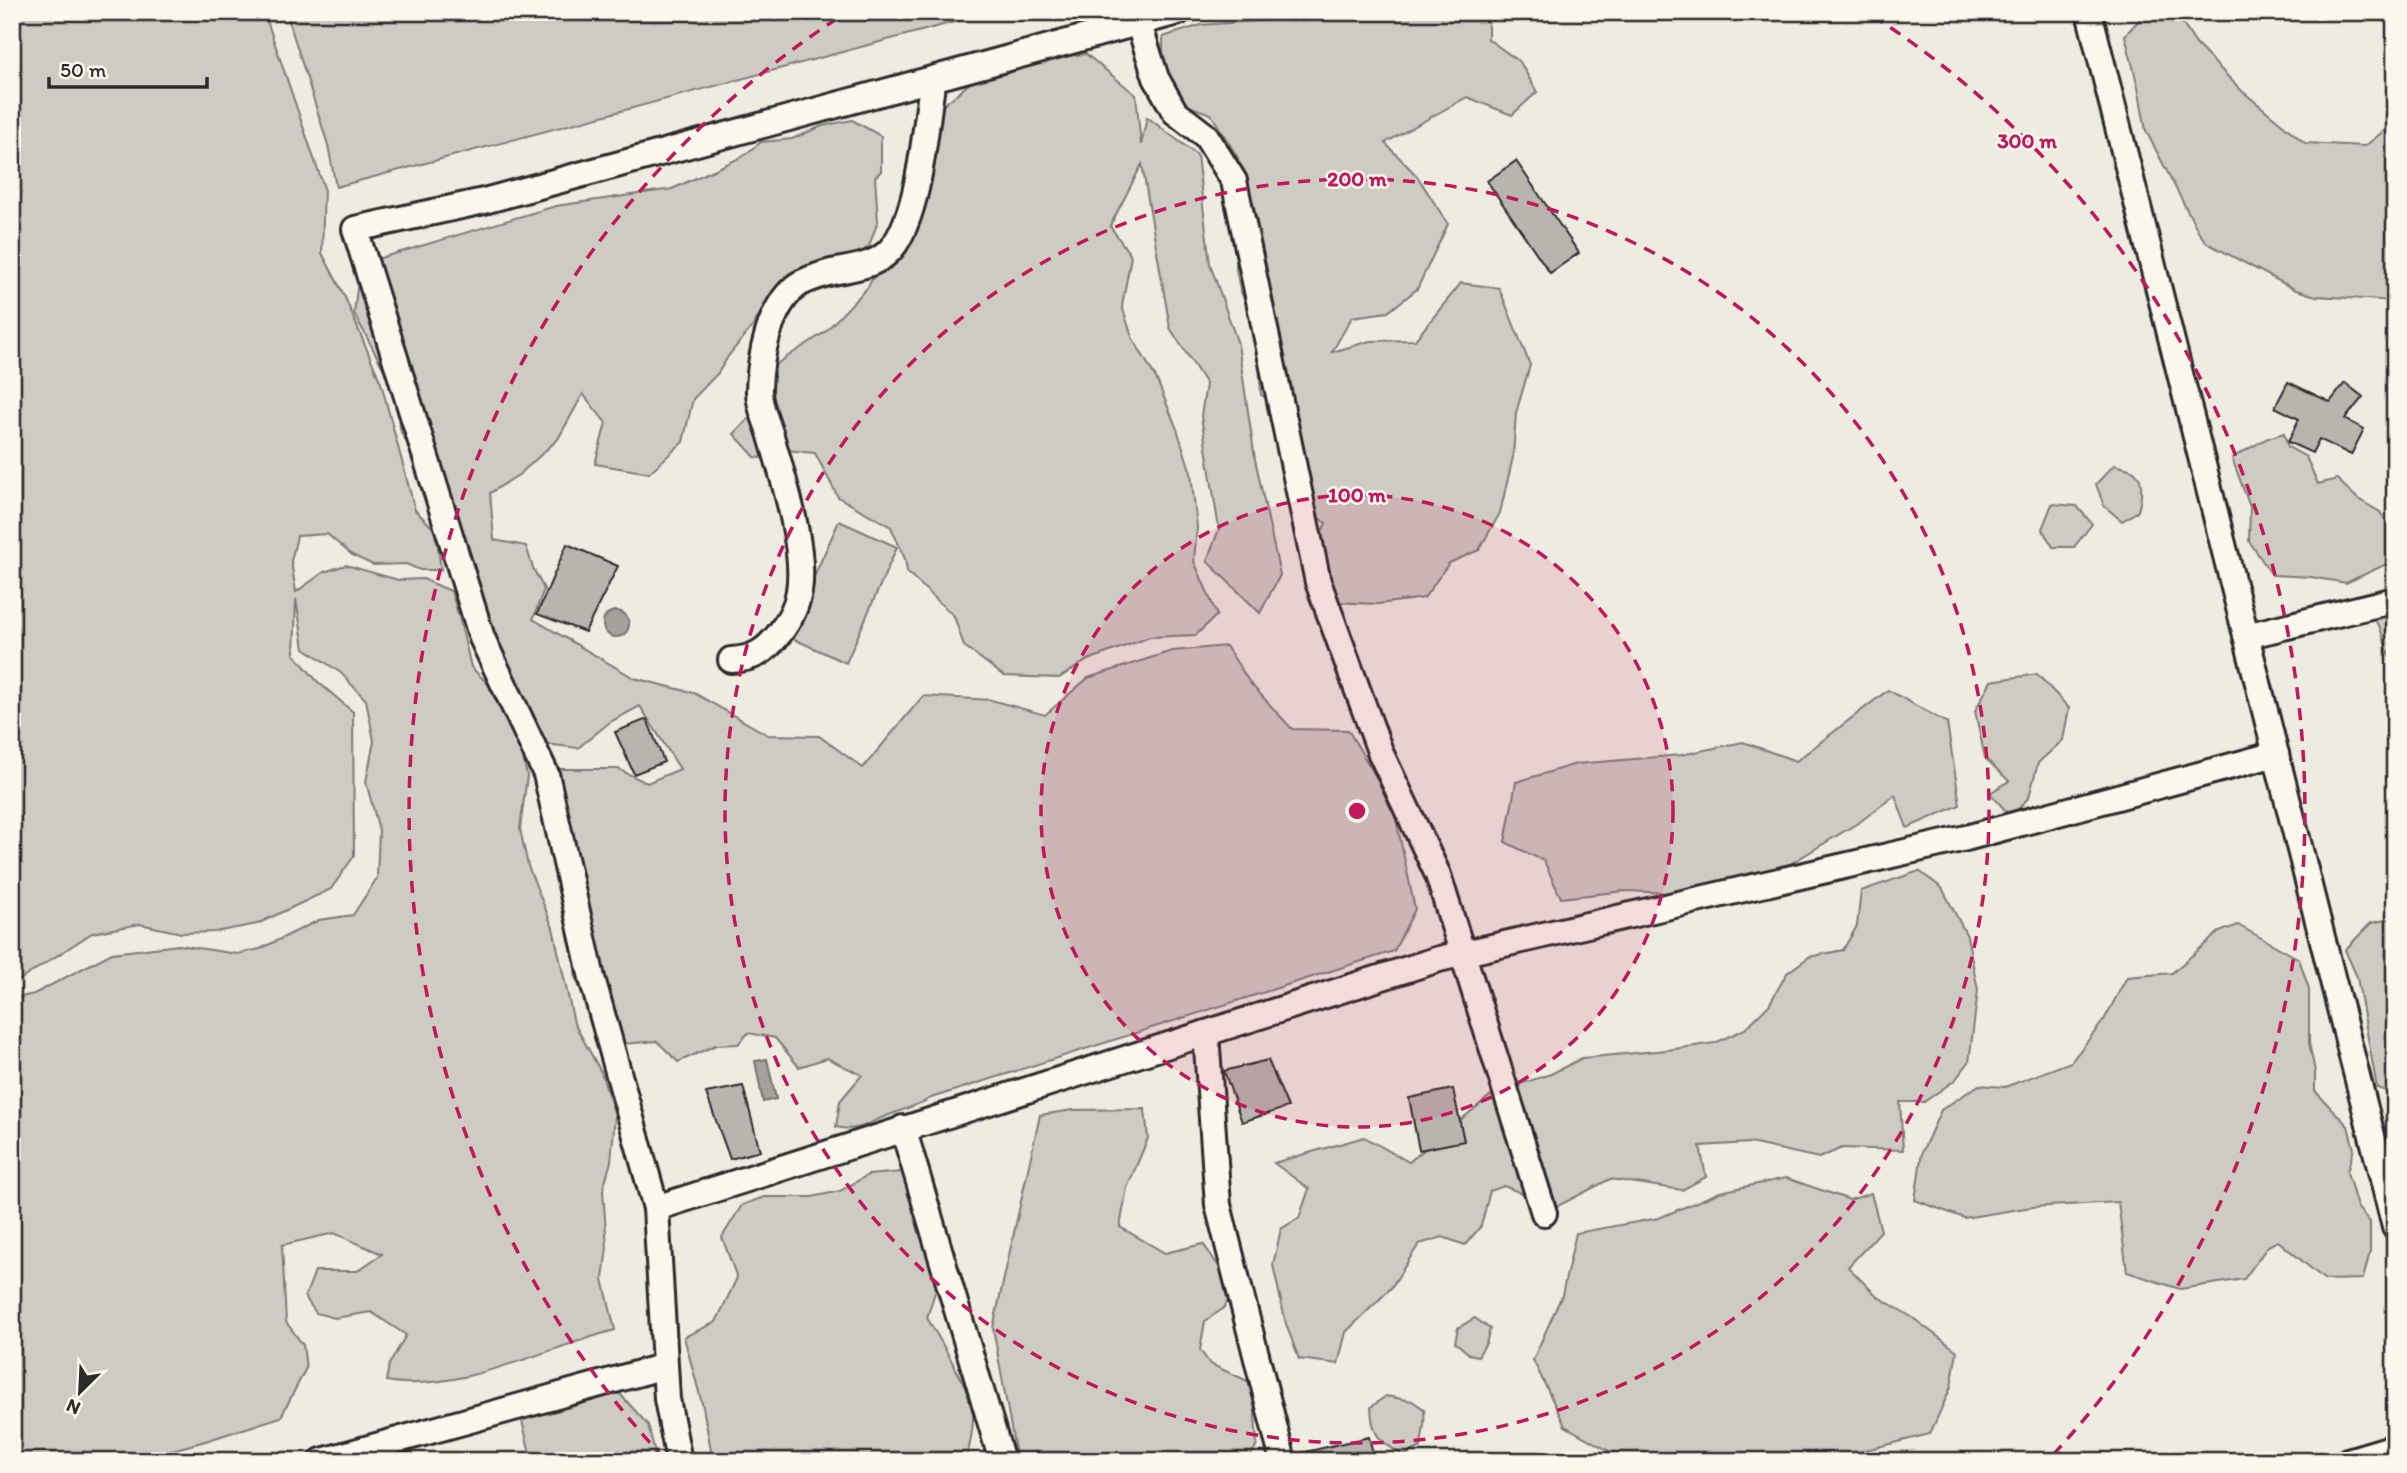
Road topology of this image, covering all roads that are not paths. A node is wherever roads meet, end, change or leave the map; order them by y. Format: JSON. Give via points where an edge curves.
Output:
{"nodes":[{"id":1,"x":1178,"y":12,"type":"edge"},
{"id":2,"x":2088,"y":12,"type":"edge"},
{"id":3,"x":1138,"y":21,"type":"junction"},
{"id":4,"x":933,"y":79,"type":"junction"},
{"id":5,"x":2395,"y":600,"type":"edge"},
{"id":6,"x":2246,"y":636,"type":"junction"},
{"id":7,"x":731,"y":660,"type":"dead end"},
{"id":8,"x":2276,"y":754,"type":"junction"},
{"id":9,"x":1462,"y":954,"type":"junction"},
{"id":10,"x":1206,"y":1032,"type":"junction"},
{"id":11,"x":904,"y":1128,"type":"junction"},
{"id":12,"x":2384,"y":1141,"type":"edge"},
{"id":13,"x":2387,"y":1168,"type":"edge"},
{"id":14,"x":656,"y":1208,"type":"junction"},
{"id":15,"x":1544,"y":1213,"type":"dead end"},
{"id":16,"x":2395,"y":1227,"type":"edge"},
{"id":17,"x":665,"y":1367,"type":"junction"},
{"id":18,"x":2395,"y":1447,"type":"edge"},
{"id":19,"x":322,"y":1461,"type":"edge"},
{"id":20,"x":679,"y":1461,"type":"edge"},
{"id":21,"x":1002,"y":1461,"type":"edge"},
{"id":22,"x":1283,"y":1461,"type":"edge"},
{"id":23,"x":2347,"y":1461,"type":"edge"}],
"edges":[{"from":1,"to":3,"type":"street"},
{"from":2,"to":6,"type":"street"},
{"from":3,"to":4,"type":"street"},
{"from":3,"to":9,"type":"street","via":[[1156,78],[1175,111],[1206,136],[1234,181],[1318,582],[1381,754],[1438,875]]},
{"from":4,"to":7,"type":"street","via":[[915,189],[894,246],[856,269],[825,274],[796,286],[779,309],[764,343],[758,393],[796,537],[799,591],[791,619],[769,647],[757,656]]},
{"from":4,"to":14,"type":"street","via":[[484,201],[355,229],[482,638],[546,774],[593,978]]},
{"from":5,"to":6,"type":"street"},
{"from":6,"to":8,"type":"street"},
{"from":8,"to":9,"type":"street","via":[[1966,838]]},
{"from":8,"to":12,"type":"street"},
{"from":9,"to":10,"type":"street"},
{"from":9,"to":15,"type":"street"},
{"from":10,"to":11,"type":"street"},
{"from":10,"to":22,"type":"street","via":[[1218,1205]]},
{"from":11,"to":14,"type":"street"},
{"from":11,"to":21,"type":"street"},
{"from":12,"to":13,"type":"street"},
{"from":13,"to":16,"type":"street"},
{"from":14,"to":17,"type":"street"},
{"from":17,"to":19,"type":"street"},
{"from":17,"to":20,"type":"street"},
{"from":18,"to":23,"type":"street"}]}
